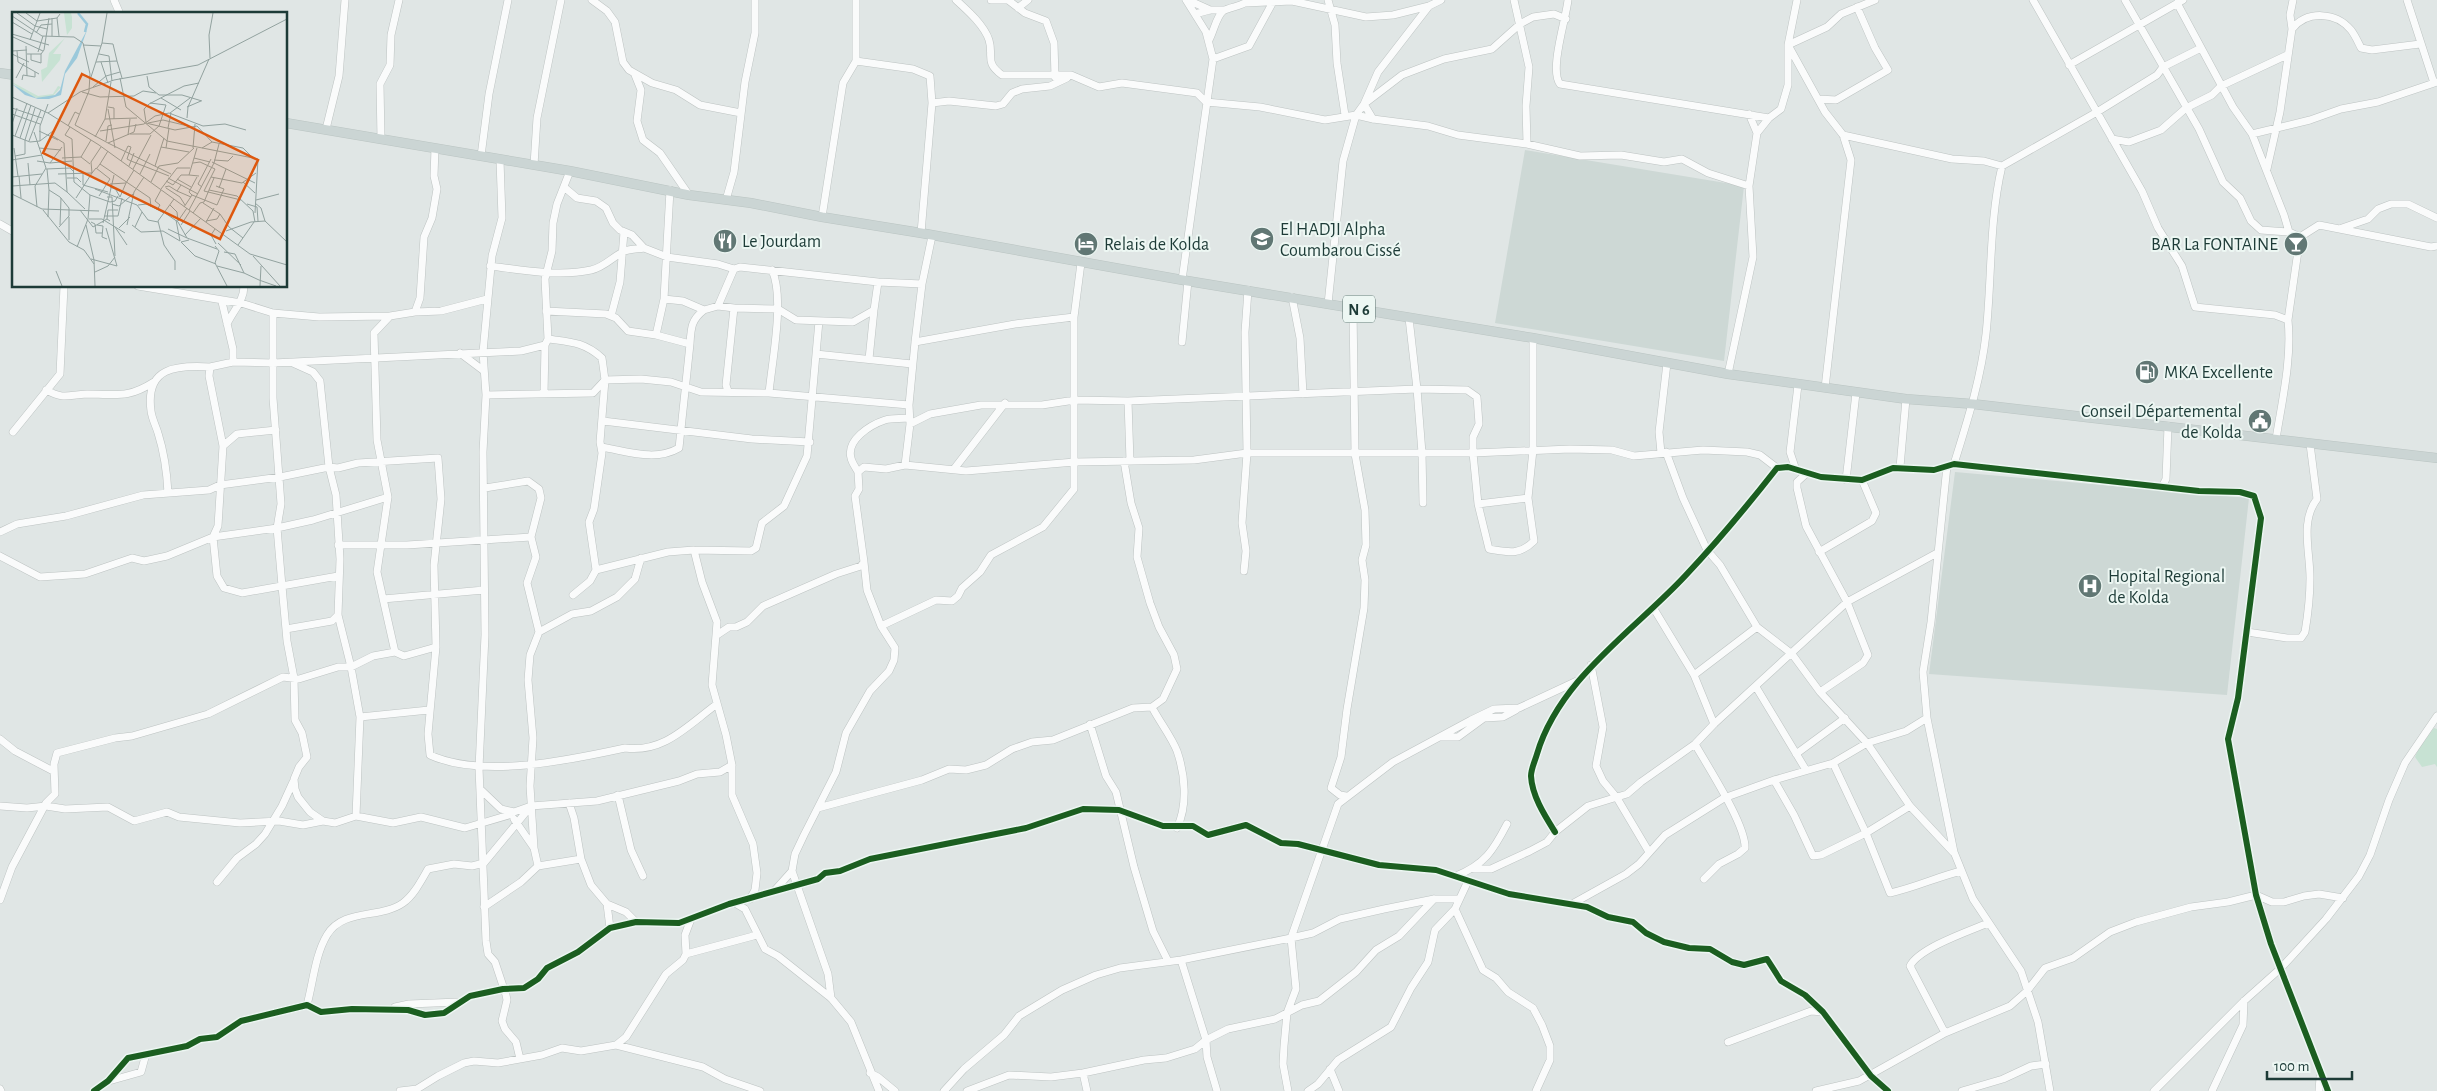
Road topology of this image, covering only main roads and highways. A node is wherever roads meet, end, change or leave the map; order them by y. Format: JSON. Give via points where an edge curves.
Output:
{"nodes":[{"id":1,"x":288,"y":123,"type":"edge"},
{"id":2,"x":2437,"y":458,"type":"edge"}],
"edges":[{"from":1,"to":2,"type":"main road","number":"N 6","via":[[1798,385]]}]}
